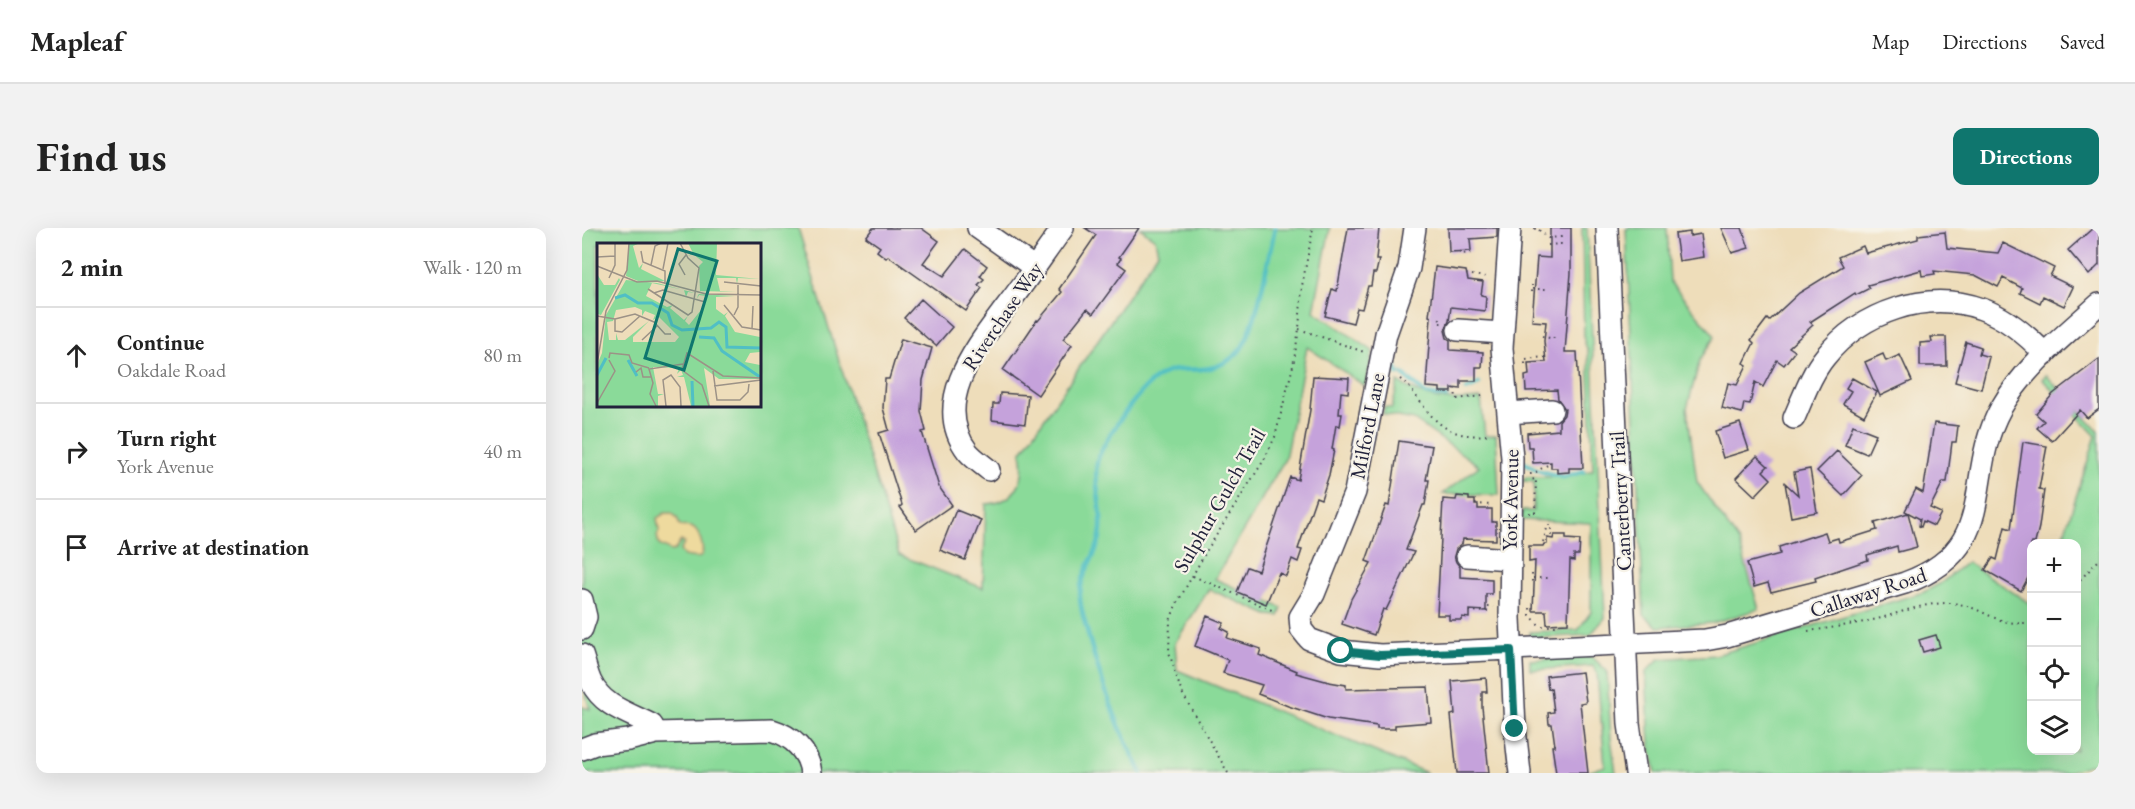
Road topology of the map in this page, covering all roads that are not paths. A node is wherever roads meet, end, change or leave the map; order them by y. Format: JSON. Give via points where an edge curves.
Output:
{"nodes":[{"id":1,"x":978,"y":228,"type":"edge"},
{"id":2,"x":1063,"y":228,"type":"edge"},
{"id":3,"x":1415,"y":228,"type":"edge"},
{"id":4,"x":1510,"y":228,"type":"edge"},
{"id":5,"x":1607,"y":228,"type":"edge"},
{"id":6,"x":1035,"y":268,"type":"junction"},
{"id":7,"x":2099,"y":304,"type":"edge"},
{"id":8,"x":1458,"y":330,"type":"dead end"},
{"id":9,"x":1502,"y":333,"type":"junction"},
{"id":10,"x":2044,"y":354,"type":"junction"},
{"id":11,"x":1552,"y":410,"type":"dead end"},
{"id":12,"x":1508,"y":412,"type":"junction"},
{"id":13,"x":1794,"y":418,"type":"dead end"},
{"id":14,"x":989,"y":470,"type":"dead end"},
{"id":15,"x":1467,"y":556,"type":"dead end"},
{"id":16,"x":1510,"y":559,"type":"junction"},
{"id":17,"x":582,"y":600,"type":"edge"},
{"id":18,"x":1300,"y":617,"type":"joint"},
{"id":19,"x":582,"y":629,"type":"edge"},
{"id":20,"x":1626,"y":645,"type":"junction"},
{"id":21,"x":1511,"y":650,"type":"junction"},
{"id":22,"x":582,"y":655,"type":"edge"},
{"id":23,"x":656,"y":733,"type":"junction"},
{"id":24,"x":582,"y":749,"type":"edge"},
{"id":25,"x":811,"y":773,"type":"edge"},
{"id":26,"x":1520,"y":773,"type":"edge"},
{"id":27,"x":1636,"y":773,"type":"edge"}],
"edges":[{"from":1,"to":6,"type":"street"},
{"from":2,"to":6,"type":"street","name":"Riverchase Way"},
{"from":3,"to":18,"type":"street","name":"Milford Lane","via":[[1409,268],[1386,334],[1355,492],[1314,594]]},
{"from":4,"to":9,"type":"street","name":"York Avenue"},
{"from":5,"to":20,"type":"street","name":"Canterberry Trail"},
{"from":6,"to":14,"type":"street","name":"Riverchase Way","via":[[974,353],[956,392],[955,419],[960,437],[970,454]]},
{"from":7,"to":10,"type":"street","name":"Callaway Road"},
{"from":8,"to":9,"type":"street"},
{"from":9,"to":12,"type":"street","name":"York Avenue"},
{"from":10,"to":13,"type":"street","via":[[2013,326],[1979,308],[1941,303],[1902,306],[1871,318],[1841,339],[1820,363]]},
{"from":10,"to":20,"type":"street","name":"Callaway Road","via":[[1998,414],[1986,447],[1969,528],[1955,551],[1937,569],[1905,583],[1717,638]]},
{"from":11,"to":12,"type":"street"},
{"from":12,"to":16,"type":"street","name":"York Avenue","via":[[1513,479]]},
{"from":15,"to":16,"type":"street"},
{"from":16,"to":21,"type":"street","name":"York Avenue"},
{"from":17,"to":19,"type":"street","via":[[586,617]]},
{"from":18,"to":21,"type":"street","name":"Callaway Road","via":[[1301,629],[1309,639],[1349,652],[1380,655]]},
{"from":20,"to":21,"type":"street","name":"Callaway Road"},
{"from":20,"to":27,"type":"street","name":"Canterberry Trail","via":[[1629,724]]},
{"from":21,"to":26,"type":"street","name":"York Avenue"},
{"from":22,"to":23,"type":"street","via":[[591,682],[603,700],[652,724]]},
{"from":23,"to":24,"type":"street"},
{"from":23,"to":25,"type":"street","via":[[772,730],[787,736],[802,750]]}]}
